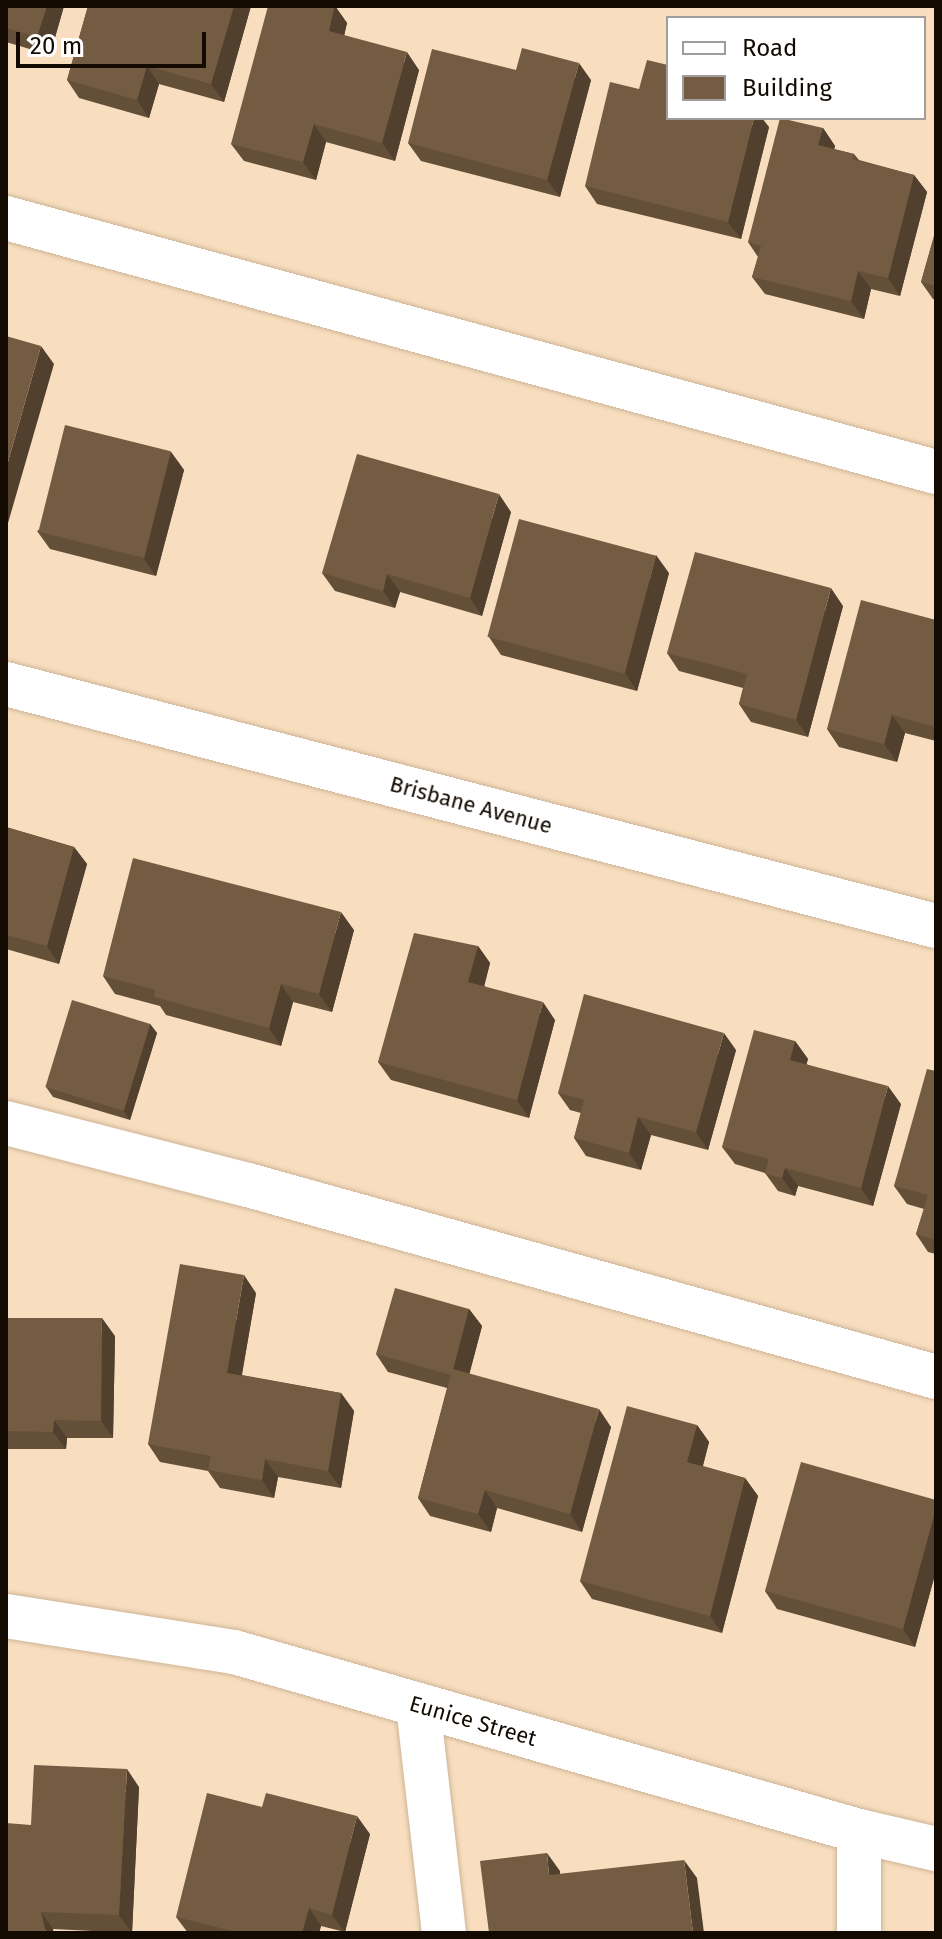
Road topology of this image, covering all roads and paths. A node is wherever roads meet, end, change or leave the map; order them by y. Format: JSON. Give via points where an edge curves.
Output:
{"nodes":[{"id":1,"x":6,"y":218,"type":"edge"},
{"id":2,"x":936,"y":472,"type":"edge"},
{"id":3,"x":6,"y":684,"type":"edge"},
{"id":4,"x":936,"y":926,"type":"edge"},
{"id":5,"x":6,"y":1123,"type":"edge"},
{"id":6,"x":936,"y":1377,"type":"edge"},
{"id":7,"x":6,"y":1616,"type":"edge"},
{"id":8,"x":418,"y":1705,"type":"junction"},
{"id":9,"x":859,"y":1831,"type":"junction"},
{"id":10,"x":936,"y":1849,"type":"edge"},
{"id":11,"x":444,"y":1933,"type":"edge"},
{"id":12,"x":859,"y":1933,"type":"edge"}],
"edges":[{"from":1,"to":2,"type":"street"},
{"from":3,"to":4,"type":"street","name":"Brisbane Avenue"},
{"from":5,"to":6,"type":"street"},
{"from":7,"to":8,"type":"street","name":"Eunice Street","via":[[234,1652]]},
{"from":8,"to":9,"type":"street","name":"Eunice Street"},
{"from":8,"to":11,"type":"street"},
{"from":9,"to":10,"type":"street","name":"Eunice Street"},
{"from":9,"to":12,"type":"street"}]}
